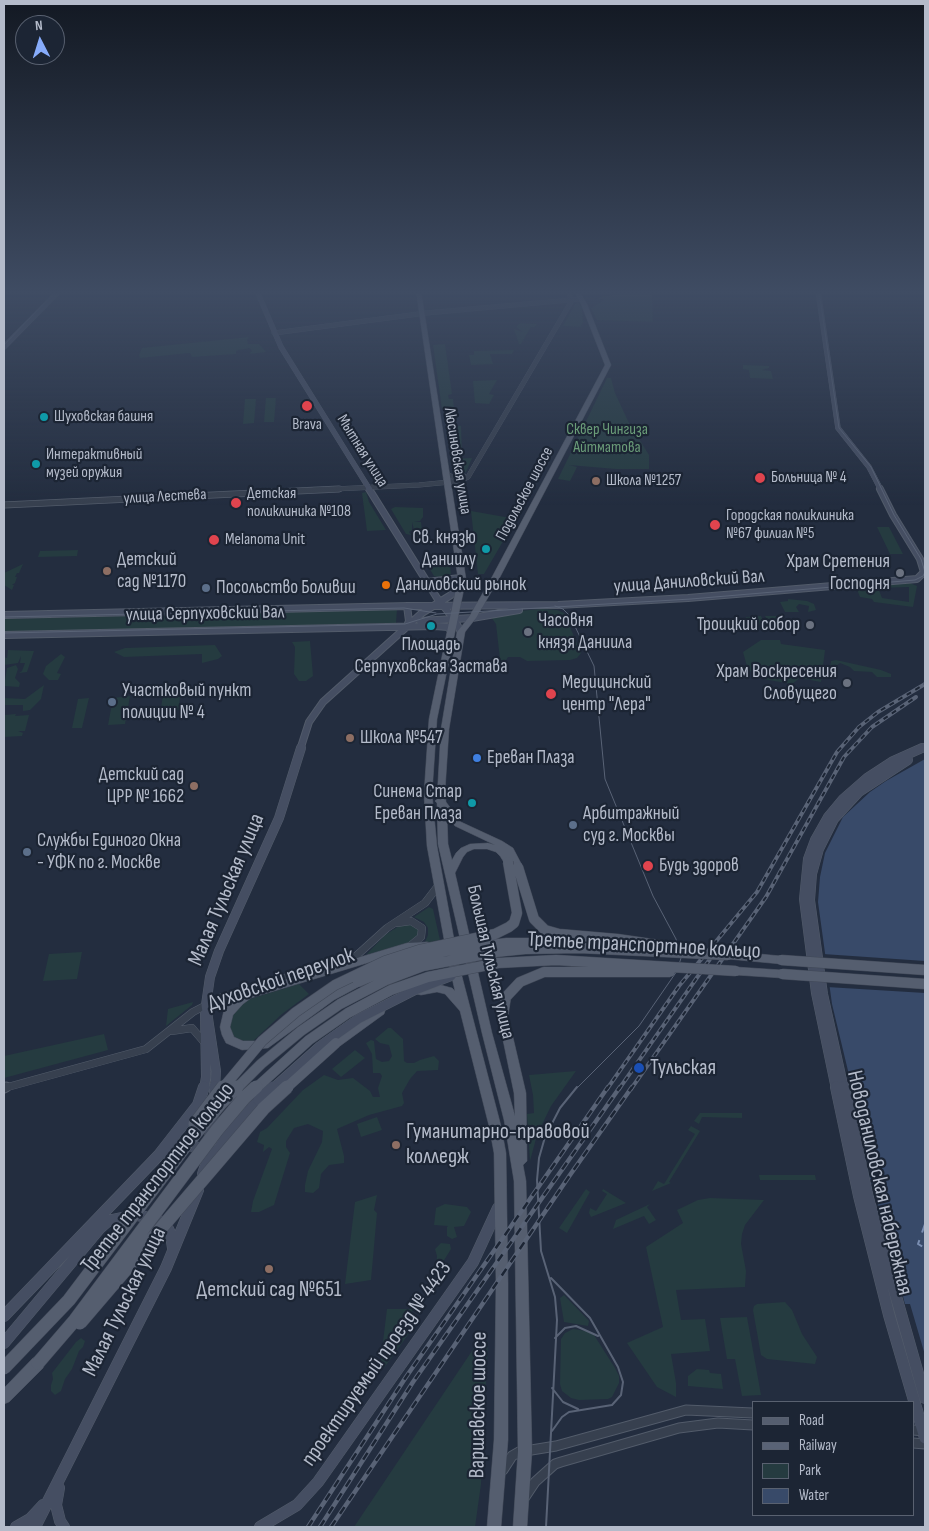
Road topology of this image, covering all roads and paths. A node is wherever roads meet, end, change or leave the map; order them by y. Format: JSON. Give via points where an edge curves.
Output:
{"nodes":[{"id":1,"x":292,"y":362,"type":"edge"},
{"id":2,"x":429,"y":362,"type":"edge"},
{"id":3,"x":535,"y":362,"type":"edge"},
{"id":4,"x":607,"y":362,"type":"edge"},
{"id":5,"x":828,"y":362,"type":"edge"},
{"id":6,"x":470,"y":472,"type":"junction"},
{"id":7,"x":446,"y":474,"type":"junction"},
{"id":8,"x":447,"y":483,"type":"junction"},
{"id":9,"x":368,"y":487,"type":"junction"},
{"id":10,"x":4,"y":504,"type":"edge"},
{"id":11,"x":461,"y":577,"type":"junction"},
{"id":12,"x":427,"y":582,"type":"junction"},
{"id":13,"x":442,"y":604,"type":"junction"},
{"id":14,"x":558,"y":605,"type":"junction"},
{"id":15,"x":407,"y":606,"type":"junction"},
{"id":16,"x":434,"y":606,"type":"junction"},
{"id":17,"x":478,"y":606,"type":"junction"},
{"id":18,"x":454,"y":613,"type":"junction"},
{"id":19,"x":4,"y":615,"type":"edge"},
{"id":20,"x":472,"y":618,"type":"junction"},
{"id":21,"x":407,"y":626,"type":"junction"},
{"id":22,"x":451,"y":631,"type":"junction"},
{"id":23,"x":461,"y":632,"type":"junction"},
{"id":24,"x":4,"y":635,"type":"edge"},
{"id":25,"x":925,"y":747,"type":"edge"},
{"id":26,"x":925,"y":752,"type":"edge"},
{"id":27,"x":440,"y":801,"type":"junction"},
{"id":28,"x":491,"y":843,"type":"junction"},
{"id":29,"x":450,"y":874,"type":"junction"},
{"id":30,"x":438,"y":886,"type":"junction"},
{"id":31,"x":387,"y":928,"type":"junction"},
{"id":32,"x":407,"y":947,"type":"junction"},
{"id":33,"x":606,"y":949,"type":"junction"},
{"id":34,"x":728,"y":955,"type":"junction"},
{"id":35,"x":498,"y":963,"type":"junction"},
{"id":36,"x":454,"y":966,"type":"junction"},
{"id":37,"x":925,"y":970,"type":"edge"},
{"id":38,"x":736,"y":971,"type":"junction"},
{"id":39,"x":925,"y":984,"type":"edge"},
{"id":40,"x":820,"y":993,"type":"junction"},
{"id":41,"x":506,"y":997,"type":"joint"},
{"id":42,"x":206,"y":1005,"type":"junction"},
{"id":43,"x":466,"y":1015,"type":"junction"},
{"id":44,"x":166,"y":1034,"type":"junction"},
{"id":45,"x":204,"y":1043,"type":"junction"},
{"id":46,"x":4,"y":1088,"type":"edge"},
{"id":47,"x":159,"y":1155,"type":"junction"},
{"id":48,"x":207,"y":1162,"type":"junction"},
{"id":49,"x":520,"y":1181,"type":"junction"},
{"id":50,"x":198,"y":1190,"type":"junction"},
{"id":51,"x":143,"y":1201,"type":"junction"},
{"id":52,"x":501,"y":1202,"type":"junction"},
{"id":53,"x":173,"y":1250,"type":"junction"},
{"id":54,"x":502,"y":1283,"type":"joint"},
{"id":55,"x":4,"y":1316,"type":"edge"},
{"id":56,"x":4,"y":1344,"type":"edge"},
{"id":57,"x":38,"y":1363,"type":"junction"},
{"id":58,"x":4,"y":1368,"type":"edge"},
{"id":59,"x":4,"y":1397,"type":"edge"},
{"id":60,"x":925,"y":1398,"type":"edge"},
{"id":61,"x":913,"y":1401,"type":"edge"},
{"id":62,"x":914,"y":1404,"type":"edge"},
{"id":63,"x":752,"y":1413,"type":"edge"},
{"id":64,"x":752,"y":1424,"type":"edge"},
{"id":65,"x":922,"y":1433,"type":"edge"},
{"id":66,"x":525,"y":1451,"type":"junction"},
{"id":67,"x":60,"y":1481,"type":"junction"},
{"id":68,"x":499,"y":1482,"type":"junction"},
{"id":69,"x":523,"y":1500,"type":"junction"},
{"id":70,"x":16,"y":1527,"type":"edge"},
{"id":71,"x":35,"y":1527,"type":"edge"},
{"id":72,"x":64,"y":1527,"type":"edge"},
{"id":73,"x":260,"y":1527,"type":"edge"},
{"id":74,"x":494,"y":1527,"type":"edge"},
{"id":75,"x":520,"y":1527,"type":"edge"}],
"edges":[{"from":1,"to":9,"type":"main road","name":"Мытная улица"},
{"from":2,"to":7,"type":"main road","name":"Люсиновская улица"},
{"from":3,"to":6,"type":"street"},
{"from":4,"to":17,"type":"main road","name":"Подольское шоссе"},
{"from":5,"to":14,"type":"main road","name":"улица Даниловский Вал","via":[[838,428],[874,474],[893,515],[920,559],[924,569],[922,576],[905,581]]},
{"from":6,"to":7,"type":"street","via":[[462,477]]},
{"from":6,"to":8,"type":"street","name":"улица Лестева","via":[[466,479]]},
{"from":7,"to":8,"type":"main road","name":"Люсиновская улица"},
{"from":8,"to":9,"type":"street","name":"улица Лестева"},
{"from":8,"to":11,"type":"main road","name":"Люсиновская улица"},
{"from":9,"to":10,"type":"street","name":"улица Лестева"},
{"from":9,"to":12,"type":"main road","name":"Мытная улица"},
{"from":11,"to":12,"type":"main road"},
{"from":11,"to":13,"type":"main road"},
{"from":11,"to":18,"type":"main road"},
{"from":12,"to":13,"type":"main road","name":"Мытная улица"},
{"from":13,"to":16,"type":"main road"},
{"from":13,"to":18,"type":"main road","name":"Мытная улица"},
{"from":14,"to":17,"type":"main road","name":"улица Даниловский Вал"},
{"from":14,"to":20,"type":"main road"},
{"from":15,"to":16,"type":"main road"},
{"from":15,"to":19,"type":"main road","name":"улица Серпуховский Вал"},
{"from":15,"to":21,"type":"main road"},
{"from":16,"to":21,"type":"main road"},
{"from":17,"to":18,"type":"main road","via":[[471,612]]},
{"from":17,"to":20,"type":"main road","name":"Подольское шоссе"},
{"from":18,"to":20,"type":"main road"},
{"from":18,"to":21,"type":"main road"},
{"from":18,"to":22,"type":"main road"},
{"from":18,"to":23,"type":"main road"},
{"from":20,"to":23,"type":"main road","name":"Подольское шоссе"},
{"from":21,"to":22,"type":"main road","via":[[441,626]]},
{"from":21,"to":24,"type":"main road","name":"улица Серпуховский Вал"},
{"from":21,"to":42,"type":"main road","name":"Малая Тульская улица","via":[[323,702],[309,722],[280,818],[216,959]]},
{"from":22,"to":30,"type":"main road","name":"Большая Тульская улица","via":[[433,719],[428,774],[428,816]]},
{"from":23,"to":27,"type":"main road","name":"Большая Тульская улица","via":[[445,729]]},
{"from":25,"to":40,"type":"main road","via":[[893,761],[867,778],[843,799],[815,840],[808,859],[804,905]]},
{"from":26,"to":40,"type":"main road","via":[[898,764],[859,792],[841,810],[822,842],[812,874],[810,900]]},
{"from":27,"to":28,"type":"main road","via":[[458,824]]},
{"from":27,"to":29,"type":"main road","name":"Большая Тульская улица","via":[[443,844]]},
{"from":28,"to":29,"type":"main road","via":[[464,850]]},
{"from":28,"to":34,"type":"main road","bridge":true,"via":[[510,850],[515,857],[534,919],[544,930]]},
{"from":28,"to":51,"type":"main road","bridge":true,"via":[[508,862],[517,913],[514,923],[502,932],[385,961],[335,985],[296,1012],[239,1066],[178,1147]]},
{"from":29,"to":49,"type":"main road","name":"Большая Тульская улица","via":[[486,1033],[510,1120]]},
{"from":30,"to":31,"type":"street","name":"Духовской переулок","via":[[425,903]]},
{"from":30,"to":36,"type":"main road","name":"Большая Тульская улица"},
{"from":31,"to":32,"type":"street","via":[[406,921],[420,925],[421,937]]},
{"from":31,"to":42,"type":"street","name":"Духовской переулок","via":[[364,950],[347,960],[239,991]]},
{"from":32,"to":33,"type":"main road","bridge":true,"via":[[239,1000],[226,1020],[230,1040],[242,1046],[264,1044],[330,997],[425,955],[526,942]]},
{"from":32,"to":36,"type":"main road","via":[[434,947],[442,951]]},
{"from":33,"to":34,"type":"main road","name":"Третье транспортное кольцо","bridge":true},
{"from":33,"to":51,"type":"main road","name":"Третье транспортное кольцо","bridge":true,"via":[[525,949],[473,955],[410,971],[354,996],[301,1031],[241,1083],[189,1141]]},
{"from":34,"to":37,"type":"main road","name":"Третье транспортное кольцо","bridge":true},
{"from":35,"to":38,"type":"main road","name":"Третье транспортное кольцо","bridge":true,"via":[[556,960]]},
{"from":35,"to":50,"type":"main road","bridge":true,"via":[[424,986],[358,1019],[320,1046],[259,1100],[227,1136]]},
{"from":35,"to":57,"type":"main road","name":"Третье транспортное кольцо","bridge":true,"via":[[448,971],[391,990],[329,1025],[288,1059],[244,1098],[217,1130],[108,1279]]},
{"from":36,"to":43,"type":"main road","name":"Большая Тульская улица"},
{"from":38,"to":39,"type":"main road","name":"Третье транспортное кольцо","bridge":true},
{"from":38,"to":41,"type":"main road","bridge":true,"via":[[544,972],[520,982]]},
{"from":40,"to":60,"type":"main road","name":"Новоданиловская набережная","via":[[868,1198]]},
{"from":40,"to":61,"type":"main road","name":"Новоданиловская набережная","via":[[859,1196]]},
{"from":41,"to":49,"type":"main road","via":[[503,1016],[520,1092]]},
{"from":42,"to":44,"type":"street","name":"Духовской переулок"},
{"from":42,"to":45,"type":"main road"},
{"from":42,"to":48,"type":"main road","name":"Малая Тульская улица","via":[[216,1083]]},
{"from":43,"to":52,"type":"main road","name":"Большая Тульская улица","via":[[495,1126],[500,1153]]},
{"from":43,"to":57,"type":"main road","bridge":true,"via":[[451,993],[437,988],[426,989],[393,1004],[336,1043],[264,1108],[90,1313]]},
{"from":44,"to":45,"type":"street","via":[[192,1028]]},
{"from":44,"to":46,"type":"street","name":"Духовской переулок","via":[[138,1052]]},
{"from":45,"to":47,"type":"main road","via":[[206,1077],[198,1106]]},
{"from":47,"to":48,"type":"main road","via":[[176,1146],[194,1146],[205,1153]]},
{"from":47,"to":55,"type":"main road"},
{"from":48,"to":50,"type":"main road","name":"Малая Тульская улица"},
{"from":49,"to":66,"type":"main road","name":"Большая Тульская улица"},
{"from":50,"to":53,"type":"main road","name":"Малая Тульская улица"},
{"from":51,"to":58,"type":"main road","name":"Третье транспортное кольцо","bridge":true,"via":[[69,1300]]},
{"from":52,"to":54,"type":"main road","name":"Большая Тульская улица"},
{"from":52,"to":73,"type":"main road","name":"проектируемый проезд № 4423","via":[[473,1262],[318,1482],[297,1505]]},
{"from":53,"to":56,"type":"main road","via":[[167,1228],[153,1219],[137,1215],[108,1221]]},
{"from":53,"to":67,"type":"main road","name":"Малая Тульская улица"},
{"from":54,"to":68,"type":"main road","name":"Варшавское шоссе"},
{"from":57,"to":59,"type":"main road","name":"Третье транспортное кольцо"},
{"from":62,"to":65,"type":"main road","name":"Новоданиловская набережная"},
{"from":63,"to":66,"type":"street","via":[[686,1410],[556,1446]]},
{"from":64,"to":69,"type":"street","via":[[718,1423],[679,1428],[561,1462],[535,1482]]},
{"from":66,"to":68,"type":"street","via":[[512,1456]]},
{"from":66,"to":69,"type":"main road"},
{"from":67,"to":70,"type":"main road","via":[[40,1510]]},
{"from":67,"to":71,"type":"main road"},
{"from":67,"to":72,"type":"main road","via":[[56,1505]]},
{"from":68,"to":74,"type":"main road","name":"Варшавское шоссе"},
{"from":69,"to":75,"type":"main road"}]}
